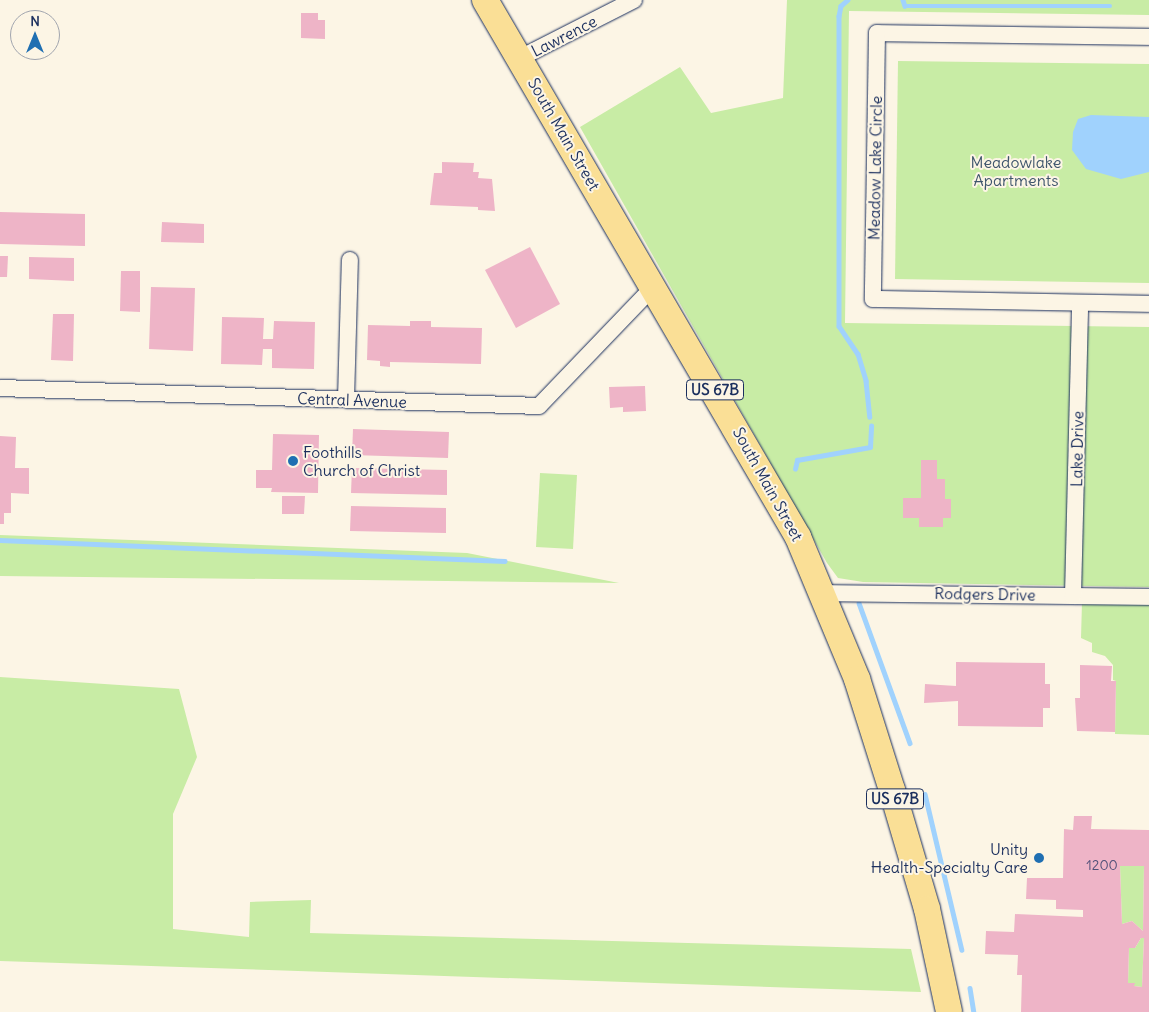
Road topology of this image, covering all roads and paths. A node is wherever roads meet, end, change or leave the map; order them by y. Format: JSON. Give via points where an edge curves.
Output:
{"nodes":[{"id":1,"x":485,"y":0,"type":"edge"},
{"id":2,"x":634,"y":0,"type":"edge"},
{"id":3,"x":1149,"y":37,"type":"edge"},
{"id":4,"x":520,"y":58,"type":"junction"},
{"id":5,"x":350,"y":260,"type":"dead end"},
{"id":6,"x":654,"y":286,"type":"junction"},
{"id":7,"x":1080,"y":303,"type":"junction"},
{"id":8,"x":1149,"y":304,"type":"edge"},
{"id":9,"x":0,"y":388,"type":"edge"},
{"id":10,"x":346,"y":399,"type":"junction"},
{"id":11,"x":822,"y":593,"type":"junction"},
{"id":12,"x":1073,"y":596,"type":"junction"},
{"id":13,"x":1149,"y":597,"type":"edge"},
{"id":14,"x":949,"y":1012,"type":"edge"}],
"edges":[{"from":1,"to":4,"type":"main road","name":"South Main Street","number":"US 67B"},
{"from":2,"to":4,"type":"street","name":"Lawrence"},
{"from":3,"to":7,"type":"street","name":"Meadow Lake Circle","via":[[878,33],[873,299]]},
{"from":4,"to":6,"type":"main road","name":"South Main Street","number":"US 67B"},
{"from":5,"to":10,"type":"street"},
{"from":6,"to":10,"type":"street","name":"Central Avenue","via":[[539,406]]},
{"from":6,"to":11,"type":"main road","name":"South Main Street","number":"US 67B","via":[[774,492]]},
{"from":7,"to":8,"type":"street","name":"Meadow Lake Circle"},
{"from":7,"to":12,"type":"street","name":"Lake Drive"},
{"from":9,"to":10,"type":"street","name":"Central Avenue"},
{"from":11,"to":12,"type":"street","name":"Rodgers Drive"},
{"from":11,"to":14,"type":"main road","name":"South Main Street","number":"US 67B","via":[[856,679],[892,790],[927,909]]},
{"from":12,"to":13,"type":"street","name":"Rodgers Drive"}]}
